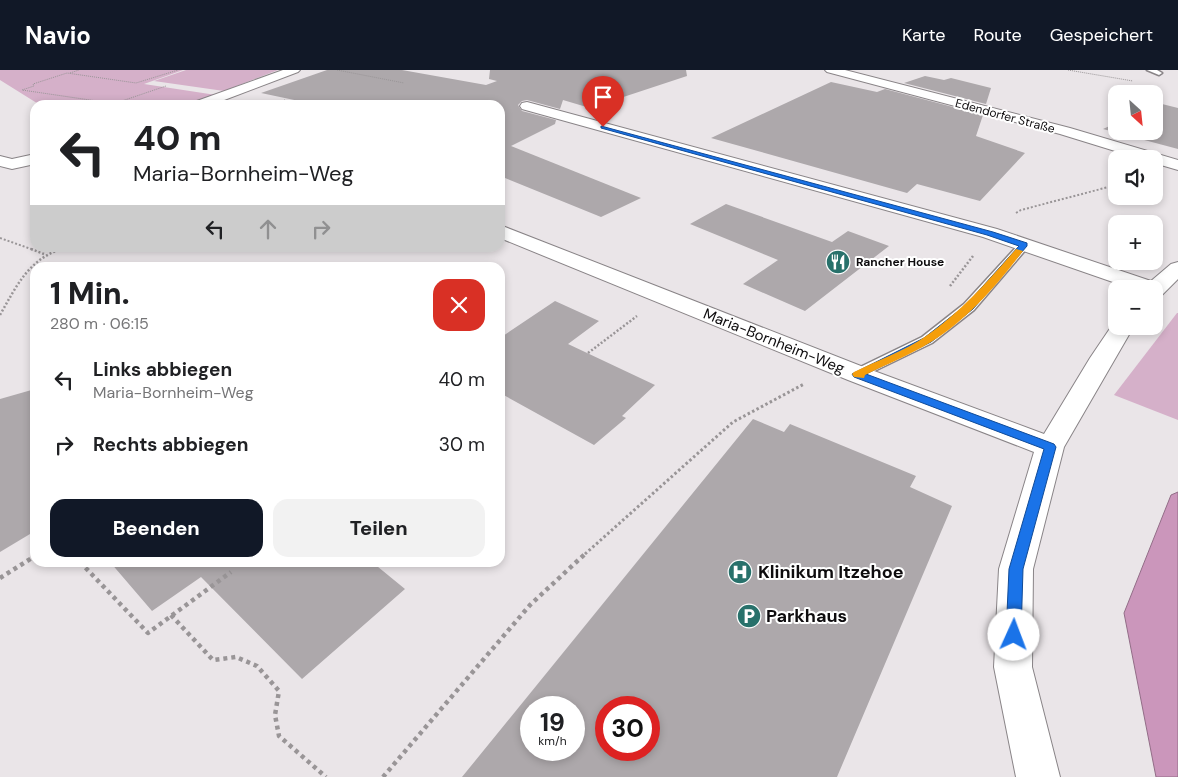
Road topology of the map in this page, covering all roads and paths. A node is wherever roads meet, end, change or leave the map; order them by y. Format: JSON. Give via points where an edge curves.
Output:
{"nodes":[{"id":1,"x":79,"y":70,"type":"edge"},
{"id":2,"x":178,"y":70,"type":"edge"},
{"id":3,"x":294,"y":70,"type":"edge"},
{"id":4,"x":337,"y":70,"type":"edge"},
{"id":5,"x":831,"y":70,"type":"edge"},
{"id":6,"x":1068,"y":70,"type":"edge"},
{"id":7,"x":1083,"y":70,"type":"edge"},
{"id":8,"x":1150,"y":70,"type":"edge"},
{"id":9,"x":1159,"y":73,"type":"dead end"},
{"id":10,"x":67,"y":74,"type":"junction"},
{"id":11,"x":1094,"y":74,"type":"junction"},
{"id":12,"x":1140,"y":82,"type":"dead end"},
{"id":13,"x":404,"y":83,"type":"dead end"},
{"id":14,"x":166,"y":86,"type":"dead end"},
{"id":15,"x":82,"y":100,"type":"edge"},
{"id":16,"x":125,"y":100,"type":"edge"},
{"id":17,"x":213,"y":100,"type":"edge"},
{"id":18,"x":526,"y":106,"type":"dead end"},
{"id":19,"x":0,"y":161,"type":"edge"},
{"id":20,"x":30,"y":161,"type":"edge"},
{"id":21,"x":1178,"y":165,"type":"edge"},
{"id":22,"x":505,"y":233,"type":"edge"},
{"id":23,"x":0,"y":238,"type":"edge"},
{"id":24,"x":1024,"y":245,"type":"junction"},
{"id":25,"x":30,"y":249,"type":"edge"},
{"id":26,"x":38,"y":252,"type":"edge"},
{"id":27,"x":51,"y":252,"type":"edge"},
{"id":28,"x":44,"y":254,"type":"junction"},
{"id":29,"x":36,"y":262,"type":"edge"},
{"id":30,"x":30,"y":267,"type":"edge"},
{"id":31,"x":1178,"y":268,"type":"edge"},
{"id":32,"x":1127,"y":280,"type":"edge"},
{"id":33,"x":1163,"y":281,"type":"edge"},
{"id":34,"x":664,"y":297,"type":"junction"},
{"id":35,"x":0,"y":315,"type":"edge"},
{"id":36,"x":1118,"y":335,"type":"edge"},
{"id":37,"x":588,"y":353,"type":"dead end"},
{"id":38,"x":847,"y":370,"type":"junction"},
{"id":39,"x":1050,"y":447,"type":"junction"},
{"id":40,"x":30,"y":559,"type":"edge"},
{"id":41,"x":85,"y":567,"type":"edge"},
{"id":42,"x":232,"y":572,"type":"dead end"},
{"id":43,"x":0,"y":578,"type":"edge"},
{"id":44,"x":171,"y":614,"type":"junction"},
{"id":45,"x":326,"y":777,"type":"edge"},
{"id":46,"x":383,"y":777,"type":"edge"},
{"id":47,"x":1038,"y":777,"type":"edge"}],
"edges":[{"from":1,"to":10,"type":"path"},
{"from":2,"to":10,"type":"path","via":[[132,83]]},
{"from":3,"to":17,"type":"street"},
{"from":4,"to":13,"type":"path"},
{"from":5,"to":21,"type":"street","name":"Edendorfer Straße","via":[[1053,128]]},
{"from":6,"to":11,"type":"path"},
{"from":7,"to":11,"type":"path"},
{"from":8,"to":9,"type":"lane"},
{"from":10,"to":15,"type":"path","via":[[22,90]]},
{"from":11,"to":12,"type":"path"},
{"from":14,"to":16,"type":"path"},
{"from":18,"to":24,"type":"street"},
{"from":19,"to":20,"type":"street","via":[[12,164]]},
{"from":22,"to":34,"type":"street","name":"Maria-Bornheim-Weg"},
{"from":23,"to":25,"type":"path"},
{"from":24,"to":32,"type":"street"},
{"from":24,"to":38,"type":"lane","via":[[969,307],[927,340]]},
{"from":26,"to":28,"type":"path"},
{"from":27,"to":28,"type":"path"},
{"from":28,"to":29,"type":"path"},
{"from":30,"to":35,"type":"path"},
{"from":31,"to":33,"type":"street"},
{"from":34,"to":37,"type":"path"},
{"from":34,"to":38,"type":"street","name":"Maria-Bornheim-Weg"},
{"from":36,"to":39,"type":"street"},
{"from":38,"to":39,"type":"street","name":"Maria-Bornheim-Weg"},
{"from":38,"to":46,"type":"path","via":[[733,422],[630,512],[530,605]]},
{"from":39,"to":47,"type":"street","via":[[1016,569],[1014,619],[1013,667]]},
{"from":40,"to":43,"type":"path"},
{"from":41,"to":44,"type":"path","via":[[148,632]]},
{"from":42,"to":44,"type":"path"},
{"from":44,"to":45,"type":"path","via":[[213,660],[236,657],[257,666],[278,691],[275,715],[279,736]]}]}
